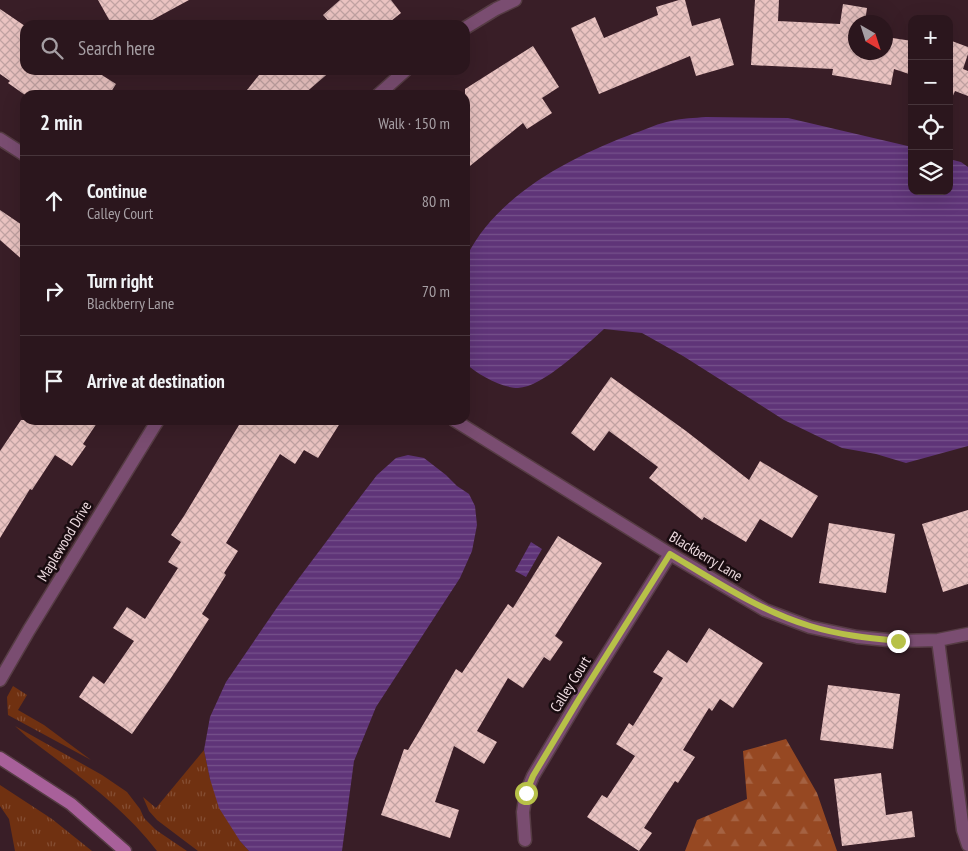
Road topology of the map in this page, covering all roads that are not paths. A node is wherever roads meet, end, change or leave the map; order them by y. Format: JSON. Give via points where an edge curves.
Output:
{"nodes":[{"id":1,"x":515,"y":0,"type":"edge"},
{"id":2,"x":470,"y":25,"type":"edge"},
{"id":3,"x":400,"y":75,"type":"edge"},
{"id":4,"x":384,"y":90,"type":"edge"},
{"id":5,"x":0,"y":139,"type":"edge"},
{"id":6,"x":20,"y":152,"type":"edge"},
{"id":7,"x":155,"y":425,"type":"edge"},
{"id":8,"x":462,"y":425,"type":"edge"},
{"id":9,"x":670,"y":554,"type":"junction"},
{"id":10,"x":968,"y":634,"type":"edge"},
{"id":11,"x":938,"y":640,"type":"junction"},
{"id":12,"x":0,"y":680,"type":"edge"},
{"id":13,"x":0,"y":758,"type":"edge"},
{"id":14,"x":525,"y":840,"type":"dead end"},
{"id":15,"x":968,"y":845,"type":"edge"},
{"id":16,"x":125,"y":851,"type":"edge"}],
"edges":[{"from":1,"to":2,"type":"street"},
{"from":3,"to":4,"type":"street"},
{"from":5,"to":6,"type":"street"},
{"from":7,"to":12,"type":"street","name":"Maplewood Drive"},
{"from":8,"to":9,"type":"street","name":"Blackberry Lane"},
{"from":9,"to":11,"type":"street","name":"Blackberry Lane","via":[[765,610],[810,626],[882,640]]},
{"from":9,"to":14,"type":"street","name":"Calley Court","via":[[533,776],[523,812]]},
{"from":10,"to":11,"type":"street","name":"Blackberry Lane"},
{"from":11,"to":15,"type":"street","via":[[962,830]]},
{"from":13,"to":16,"type":"street","via":[[71,804]]}]}
